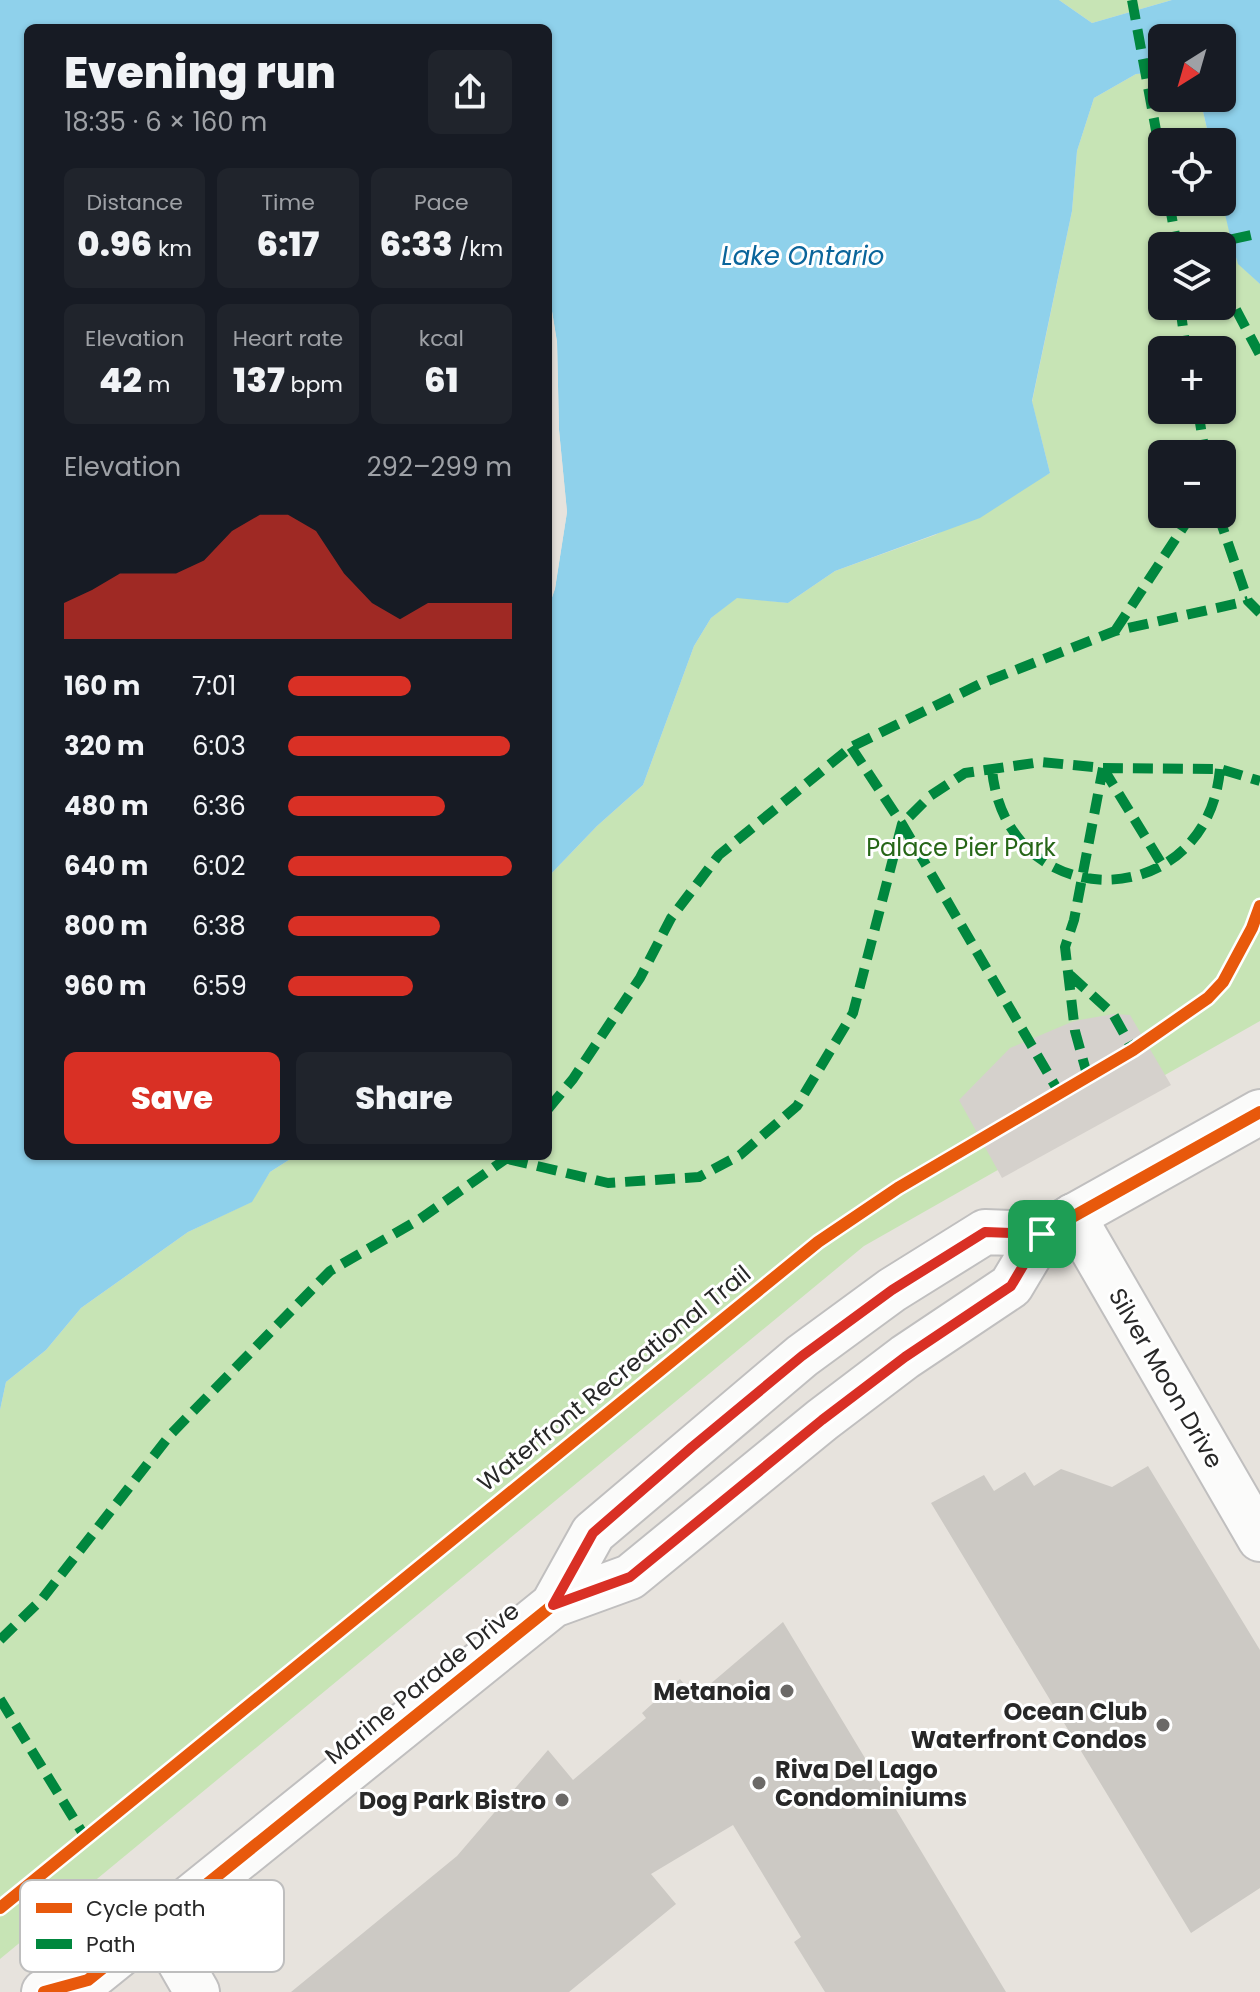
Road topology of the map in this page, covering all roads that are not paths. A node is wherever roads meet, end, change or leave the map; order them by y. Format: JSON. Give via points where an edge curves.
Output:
{"nodes":[{"id":1,"x":1260,"y":1112,"type":"edge"},
{"id":2,"x":1057,"y":1225,"type":"junction"},
{"id":3,"x":1260,"y":1539,"type":"edge"},
{"id":4,"x":553,"y":1605,"type":"junction"},
{"id":5,"x":212,"y":1880,"type":"edge"},
{"id":6,"x":101,"y":1972,"type":"edge"},
{"id":7,"x":186,"y":1972,"type":"edge"},
{"id":8,"x":85,"y":1986,"type":"edge"},
{"id":9,"x":44,"y":1992,"type":"edge"},
{"id":10,"x":197,"y":1992,"type":"edge"}],
"edges":[{"from":1,"to":2,"type":"street"},
{"from":2,"to":3,"type":"street","name":"Silver Moon Drive"},
{"from":2,"to":4,"type":"street","name":"Marine Parade Drive","via":[[1011,1286],[822,1420],[630,1577]]},
{"from":2,"to":4,"type":"street","name":"Marine Parade Drive","via":[[985,1232],[892,1290],[802,1356],[593,1533]]},
{"from":4,"to":5,"type":"street","name":"Marine Parade Drive"},
{"from":6,"to":8,"type":"street","name":"Marine Parade Drive"},
{"from":7,"to":10,"type":"street"},
{"from":8,"to":9,"type":"street","name":"Marine Parade Drive"}]}
